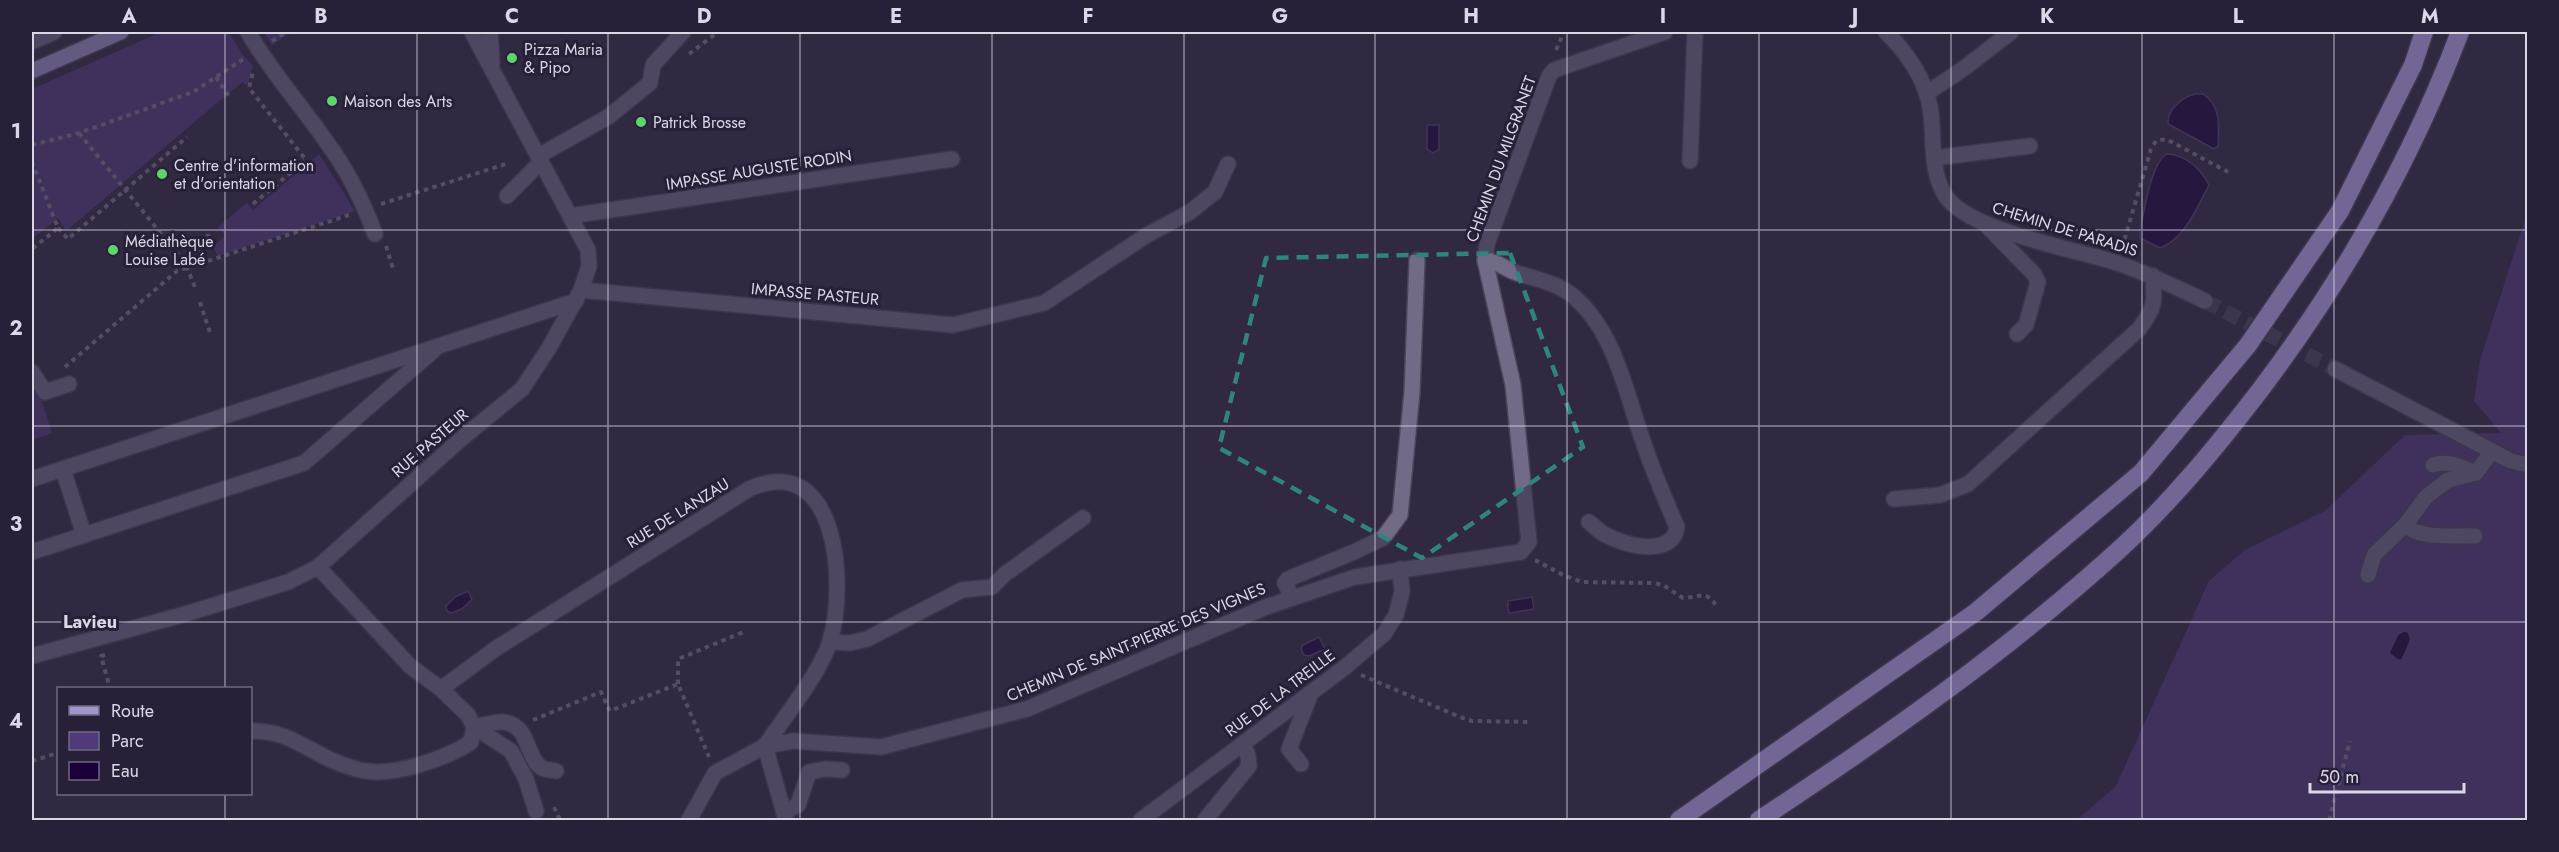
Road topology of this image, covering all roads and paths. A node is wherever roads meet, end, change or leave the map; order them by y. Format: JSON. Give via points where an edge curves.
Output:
{"nodes":[{"id":1,"x":54,"y":32,"type":"edge"},
{"id":2,"x":121,"y":32,"type":"edge"},
{"id":3,"x":248,"y":32,"type":"edge"},
{"id":4,"x":286,"y":32,"type":"edge"},
{"id":5,"x":472,"y":32,"type":"edge"},
{"id":6,"x":490,"y":32,"type":"edge"},
{"id":7,"x":683,"y":32,"type":"edge"},
{"id":8,"x":1665,"y":32,"type":"edge"},
{"id":9,"x":1695,"y":32,"type":"edge"},
{"id":10,"x":1886,"y":32,"type":"edge"},
{"id":11,"x":2011,"y":32,"type":"edge"},
{"id":12,"x":2424,"y":32,"type":"edge"},
{"id":13,"x":2460,"y":32,"type":"edge"},
{"id":14,"x":32,"y":42,"type":"edge"},
{"id":15,"x":258,"y":50,"type":"junction"},
{"id":16,"x":492,"y":69,"type":"junction"},
{"id":17,"x":32,"y":71,"type":"edge"},
{"id":18,"x":216,"y":77,"type":"junction"},
{"id":19,"x":1927,"y":93,"type":"junction"},
{"id":20,"x":230,"y":98,"type":"dead end"},
{"id":21,"x":80,"y":134,"type":"junction"},
{"id":22,"x":187,"y":137,"type":"dead end"},
{"id":23,"x":32,"y":145,"type":"edge"},
{"id":24,"x":2030,"y":146,"type":"dead end"},
{"id":25,"x":1934,"y":158,"type":"junction"},
{"id":26,"x":540,"y":159,"type":"junction"},
{"id":27,"x":952,"y":159,"type":"dead end"},
{"id":28,"x":1690,"y":161,"type":"dead end"},
{"id":29,"x":32,"y":162,"type":"edge"},
{"id":30,"x":509,"y":163,"type":"dead end"},
{"id":31,"x":1228,"y":164,"type":"dead end"},
{"id":32,"x":2228,"y":172,"type":"dead end"},
{"id":33,"x":126,"y":190,"type":"junction"},
{"id":34,"x":507,"y":196,"type":"dead end"},
{"id":35,"x":253,"y":204,"type":"dead end"},
{"id":36,"x":372,"y":207,"type":"dead end"},
{"id":37,"x":355,"y":213,"type":"dead end"},
{"id":38,"x":570,"y":216,"type":"junction"},
{"id":39,"x":1986,"y":225,"type":"junction"},
{"id":40,"x":58,"y":228,"type":"junction"},
{"id":41,"x":208,"y":233,"type":"dead end"},
{"id":42,"x":380,"y":238,"type":"joint"},
{"id":43,"x":32,"y":249,"type":"edge"},
{"id":44,"x":1418,"y":260,"type":"dead end"},
{"id":45,"x":1485,"y":260,"type":"junction"},
{"id":46,"x":185,"y":263,"type":"junction"},
{"id":47,"x":2118,"y":263,"type":"junction"},
{"id":48,"x":188,"y":268,"type":"junction"},
{"id":49,"x":394,"y":272,"type":"dead end"},
{"id":50,"x":2153,"y":276,"type":"junction"},
{"id":51,"x":195,"y":287,"type":"dead end"},
{"id":52,"x":578,"y":296,"type":"junction"},
{"id":53,"x":2205,"y":300,"type":"tunnel mouth"},
{"id":54,"x":200,"y":302,"type":"dead end"},
{"id":55,"x":210,"y":333,"type":"dead end"},
{"id":56,"x":2017,"y":334,"type":"dead end"},
{"id":57,"x":441,"y":344,"type":"junction"},
{"id":58,"x":2335,"y":369,"type":"tunnel mouth"},
{"id":59,"x":32,"y":372,"type":"edge"},
{"id":60,"x":69,"y":384,"type":"dead end"},
{"id":61,"x":41,"y":387,"type":"junction"},
{"id":62,"x":2492,"y":451,"type":"junction"},
{"id":63,"x":2433,"y":465,"type":"dead end"},
{"id":64,"x":2528,"y":465,"type":"edge"},
{"id":65,"x":63,"y":469,"type":"junction"},
{"id":66,"x":2476,"y":473,"type":"junction"},
{"id":67,"x":32,"y":479,"type":"edge"},
{"id":68,"x":1894,"y":499,"type":"dead end"},
{"id":69,"x":1083,"y":518,"type":"dead end"},
{"id":70,"x":1589,"y":522,"type":"dead end"},
{"id":71,"x":2405,"y":525,"type":"junction"},
{"id":72,"x":84,"y":536,"type":"junction"},
{"id":73,"x":2475,"y":536,"type":"dead end"},
{"id":74,"x":32,"y":552,"type":"edge"},
{"id":75,"x":1521,"y":552,"type":"junction"},
{"id":76,"x":318,"y":567,"type":"junction"},
{"id":77,"x":1400,"y":569,"type":"junction"},
{"id":78,"x":2368,"y":575,"type":"dead end"},
{"id":79,"x":1292,"y":598,"type":"junction"},
{"id":80,"x":1718,"y":608,"type":"dead end"},
{"id":81,"x":746,"y":631,"type":"dead end"},
{"id":82,"x":830,"y":642,"type":"junction"},
{"id":83,"x":112,"y":653,"type":"dead end"},
{"id":84,"x":32,"y":656,"type":"edge"},
{"id":85,"x":1344,"y":668,"type":"junction"},
{"id":86,"x":678,"y":684,"type":"junction"},
{"id":87,"x":110,"y":687,"type":"edge"},
{"id":88,"x":441,"y":689,"type":"junction"},
{"id":89,"x":1311,"y":693,"type":"junction"},
{"id":90,"x":541,"y":717,"type":"dead end"},
{"id":91,"x":1530,"y":722,"type":"dead end"},
{"id":92,"x":474,"y":727,"type":"junction"},
{"id":93,"x":252,"y":731,"type":"edge"},
{"id":94,"x":2350,"y":741,"type":"dead end"},
{"id":95,"x":1243,"y":744,"type":"junction"},
{"id":96,"x":765,"y":746,"type":"junction"},
{"id":97,"x":57,"y":753,"type":"edge"},
{"id":98,"x":32,"y":761,"type":"edge"},
{"id":99,"x":1301,"y":764,"type":"dead end"},
{"id":100,"x":842,"y":770,"type":"dead end"},
{"id":101,"x":556,"y":771,"type":"dead end"},
{"id":102,"x":715,"y":773,"type":"junction"},
{"id":103,"x":536,"y":811,"type":"dead end"},
{"id":104,"x":785,"y":817,"type":"edge"},
{"id":105,"x":689,"y":820,"type":"edge"},
{"id":106,"x":1141,"y":820,"type":"edge"},
{"id":107,"x":1205,"y":820,"type":"edge"},
{"id":108,"x":1678,"y":820,"type":"edge"},
{"id":109,"x":1759,"y":820,"type":"edge"},
{"id":110,"x":2329,"y":820,"type":"edge"}],
"edges":[{"from":1,"to":14,"type":"street"},
{"from":2,"to":17,"type":"main road"},
{"from":3,"to":15,"type":"street"},
{"from":4,"to":15,"type":"path"},
{"from":5,"to":16,"type":"street","name":"RUE PASTEUR"},
{"from":6,"to":16,"type":"street","name":"RUE PASTEUR"},
{"from":7,"to":26,"type":"street","via":[[653,66],[650,83],[608,117]]},
{"from":8,"to":45,"type":"street","name":"CHEMIN DU MILGRANET","via":[[1554,70],[1549,76],[1487,244]]},
{"from":9,"to":28,"type":"street"},
{"from":10,"to":19,"type":"street","via":[[1913,63]]},
{"from":11,"to":19,"type":"street"},
{"from":12,"to":108,"type":"highway","via":[[2413,65],[2340,211],[2248,345],[2141,472],[1976,612]]},
{"from":13,"to":109,"type":"highway","via":[[2407,155],[2363,238],[2315,313],[2224,438],[2123,546],[1999,651]]},
{"from":15,"to":18,"type":"path"},
{"from":15,"to":35,"type":"path","via":[[249,88],[306,160]]},
{"from":15,"to":42,"type":"street","via":[[330,145]]},
{"from":16,"to":26,"type":"street","name":"RUE PASTEUR"},
{"from":18,"to":20,"type":"path"},
{"from":18,"to":21,"type":"path","via":[[193,92]]},
{"from":19,"to":25,"type":"street","name":"CHEMIN DE PARADIS"},
{"from":21,"to":23,"type":"path"},
{"from":21,"to":33,"type":"path"},
{"from":22,"to":33,"type":"path"},
{"from":24,"to":25,"type":"street"},
{"from":25,"to":39,"type":"street","name":"CHEMIN DE PARADIS","via":[[1945,195],[1961,211]]},
{"from":26,"to":34,"type":"street"},
{"from":26,"to":38,"type":"street","name":"RUE PASTEUR"},
{"from":27,"to":38,"type":"street","name":"IMPASSE AUGUSTE RODIN"},
{"from":29,"to":40,"type":"path"},
{"from":30,"to":36,"type":"path"},
{"from":31,"to":52,"type":"street","name":"IMPASSE PASTEUR","via":[[1215,192],[1190,212],[1147,235],[1044,303],[953,325]]},
{"from":32,"to":47,"type":"path","via":[[2166,139],[2156,141]]},
{"from":33,"to":40,"type":"path","via":[[68,239]]},
{"from":33,"to":46,"type":"path"},
{"from":37,"to":48,"type":"path"},
{"from":38,"to":52,"type":"street","name":"RUE PASTEUR","via":[[588,250],[589,266]]},
{"from":39,"to":47,"type":"street","name":"CHEMIN DE PARADIS"},
{"from":39,"to":56,"type":"street","via":[[2038,282],[2026,325]]},
{"from":40,"to":43,"type":"path"},
{"from":41,"to":46,"type":"path","via":[[207,247]]},
{"from":42,"to":49,"type":"path"},
{"from":44,"to":79,"type":"street","via":[[1412,392],[1400,515],[1383,538],[1288,579],[1285,583]]},
{"from":45,"to":70,"type":"street","via":[[1499,262],[1512,272],[1562,289],[1590,312],[1619,369],[1644,447],[1677,527],[1676,536],[1669,542],[1642,547],[1603,533]]},
{"from":45,"to":75,"type":"street","name":"CHEMIN DU MILGRANET","via":[[1513,385],[1529,531],[1529,542]]},
{"from":46,"to":48,"type":"path"},
{"from":47,"to":50,"type":"street","name":"CHEMIN DE PARADIS"},
{"from":48,"to":51,"type":"path"},
{"from":48,"to":61,"type":"path","via":[[177,271]]},
{"from":50,"to":53,"type":"street","name":"CHEMIN DE PARADIS"},
{"from":50,"to":68,"type":"street","via":[[2152,312],[2139,329],[1968,484],[1940,495]]},
{"from":52,"to":57,"type":"street"},
{"from":52,"to":76,"type":"street","name":"RUE PASTEUR","via":[[522,389]]},
{"from":54,"to":55,"type":"path"},
{"from":57,"to":65,"type":"street"},
{"from":57,"to":72,"type":"street","via":[[304,463]]},
{"from":58,"to":62,"type":"street"},
{"from":59,"to":61,"type":"street"},
{"from":60,"to":61,"type":"street","via":[[45,392]]},
{"from":62,"to":64,"type":"street"},
{"from":62,"to":66,"type":"street"},
{"from":63,"to":66,"type":"street","via":[[2456,464]]},
{"from":65,"to":67,"type":"street"},
{"from":65,"to":72,"type":"street"},
{"from":66,"to":71,"type":"street","via":[[2448,480],[2426,497]]},
{"from":69,"to":82,"type":"street","via":[[992,587],[962,590],[867,639]]},
{"from":71,"to":73,"type":"street","via":[[2421,533]]},
{"from":71,"to":78,"type":"street","via":[[2374,555]]},
{"from":72,"to":74,"type":"street"},
{"from":75,"to":77,"type":"street","name":"CHEMIN DE SAINT-PIERRE DES VIGNES"},
{"from":75,"to":80,"type":"path","via":[[1582,582],[1653,583],[1683,598],[1703,594],[1711,597]]},
{"from":76,"to":84,"type":"street","name":"RUE PASTEUR","via":[[288,582],[189,613]]},
{"from":76,"to":88,"type":"street","via":[[410,666]]},
{"from":77,"to":79,"type":"street","name":"CHEMIN DE SAINT-PIERRE DES VIGNES","via":[[1355,577]]},
{"from":77,"to":85,"type":"street","name":"RUE DE LA TREILLE","via":[[1402,592],[1396,615],[1384,634]]},
{"from":79,"to":96,"type":"street","name":"CHEMIN DE SAINT-PIERRE DES VIGNES","via":[[1002,717],[881,747],[793,741]]},
{"from":81,"to":86,"type":"path","via":[[678,659]]},
{"from":82,"to":88,"type":"street","name":"RUE DE LANZAU","via":[[837,583],[831,534],[819,504],[806,489],[768,480],[505,643]]},
{"from":82,"to":96,"type":"street","name":"RUE DE LANZAU"},
{"from":83,"to":87,"type":"path","via":[[101,656]]},
{"from":85,"to":89,"type":"street","name":"RUE DE LA TREILLE"},
{"from":85,"to":91,"type":"path","via":[[1472,721]]},
{"from":86,"to":90,"type":"path","via":[[610,711],[601,692]]},
{"from":86,"to":102,"type":"path"},
{"from":88,"to":92,"type":"street","via":[[468,715]]},
{"from":89,"to":95,"type":"street","name":"RUE DE LA TREILLE"},
{"from":89,"to":99,"type":"street","via":[[1289,748]]},
{"from":92,"to":93,"type":"street","via":[[471,742],[458,750],[402,769],[367,771],[333,761],[270,730]]},
{"from":92,"to":101,"type":"street","via":[[502,722],[515,727],[526,738],[536,762],[542,768]]},
{"from":92,"to":103,"type":"street","via":[[510,751],[532,792]]},
{"from":94,"to":110,"type":"path"},
{"from":95,"to":106,"type":"street","name":"RUE DE LA TREILLE"},
{"from":95,"to":107,"type":"street","via":[[1249,766]]},
{"from":96,"to":102,"type":"street","name":"CHEMIN DE SAINT-PIERRE DES VIGNES"},
{"from":96,"to":104,"type":"street"},
{"from":97,"to":98,"type":"path"},
{"from":100,"to":104,"type":"street","via":[[809,772],[798,805]]},
{"from":102,"to":105,"type":"street"}]}
